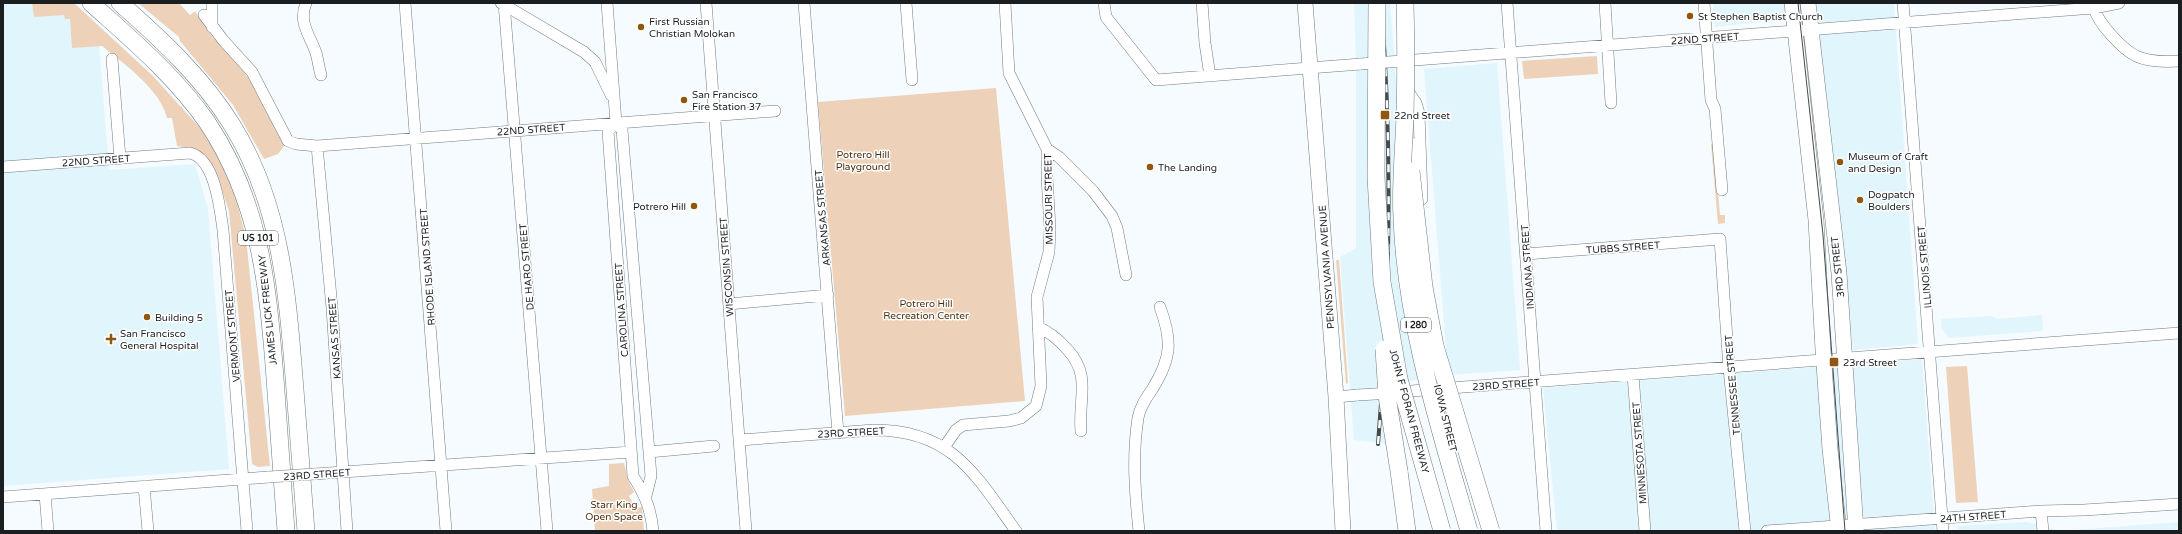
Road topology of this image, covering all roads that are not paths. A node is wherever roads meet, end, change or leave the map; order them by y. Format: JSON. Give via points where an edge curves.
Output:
{"nodes":[{"id":1,"x":91,"y":3,"type":"edge"},
{"id":2,"x":120,"y":3,"type":"edge"},
{"id":3,"x":212,"y":3,"type":"edge"},
{"id":4,"x":306,"y":3,"type":"edge"},
{"id":5,"x":405,"y":3,"type":"edge"},
{"id":6,"x":503,"y":3,"type":"edge"},
{"id":7,"x":607,"y":3,"type":"edge"},
{"id":8,"x":706,"y":3,"type":"edge"},
{"id":9,"x":804,"y":3,"type":"edge"},
{"id":10,"x":906,"y":3,"type":"edge"},
{"id":11,"x":1005,"y":3,"type":"edge"},
{"id":12,"x":1104,"y":3,"type":"edge"},
{"id":13,"x":1202,"y":3,"type":"edge"},
{"id":14,"x":1305,"y":3,"type":"edge"},
{"id":15,"x":1377,"y":3,"type":"edge"},
{"id":16,"x":1405,"y":3,"type":"edge"},
{"id":17,"x":1507,"y":3,"type":"edge"},
{"id":18,"x":1605,"y":3,"type":"edge"},
{"id":19,"x":1704,"y":3,"type":"edge"},
{"id":20,"x":1792,"y":3,"type":"edge"},
{"id":21,"x":1808,"y":3,"type":"edge"},
{"id":22,"x":1903,"y":3,"type":"edge"},
{"id":23,"x":2119,"y":3,"type":"edge"},
{"id":24,"x":2094,"y":8,"type":"junction"},
{"id":25,"x":204,"y":15,"type":"dead end"},
{"id":26,"x":1904,"y":22,"type":"junction"},
{"id":27,"x":212,"y":27,"type":"junction"},
{"id":28,"x":1810,"y":30,"type":"junction"},
{"id":29,"x":1794,"y":31,"type":"junction"},
{"id":30,"x":1706,"y":38,"type":"junction"},
{"id":31,"x":1607,"y":46,"type":"junction"},
{"id":32,"x":1511,"y":53,"type":"junction"},
{"id":33,"x":112,"y":59,"type":"dead end"},
{"id":34,"x":1405,"y":60,"type":"junction"},
{"id":35,"x":2179,"y":61,"type":"edge"},
{"id":36,"x":1310,"y":68,"type":"junction"},
{"id":37,"x":321,"y":75,"type":"dead end"},
{"id":38,"x":1210,"y":76,"type":"junction"},
{"id":39,"x":912,"y":80,"type":"dead end"},
{"id":40,"x":615,"y":103,"type":"junction"},
{"id":41,"x":1611,"y":103,"type":"dead end"},
{"id":42,"x":775,"y":110,"type":"dead end"},
{"id":43,"x":1405,"y":114,"type":"junction"},
{"id":44,"x":715,"y":115,"type":"junction"},
{"id":45,"x":616,"y":123,"type":"junction"},
{"id":46,"x":514,"y":131,"type":"junction"},
{"id":47,"x":417,"y":138,"type":"junction"},
{"id":48,"x":317,"y":146,"type":"junction"},
{"id":49,"x":1047,"y":149,"type":"junction"},
{"id":50,"x":190,"y":153,"type":"joint"},
{"id":51,"x":120,"y":158,"type":"junction"},
{"id":52,"x":3,"y":167,"type":"edge"},
{"id":53,"x":1722,"y":190,"type":"dead end"},
{"id":54,"x":1720,"y":239,"type":"joint"},
{"id":55,"x":1379,"y":248,"type":"junction"},
{"id":56,"x":1526,"y":254,"type":"junction"},
{"id":57,"x":1126,"y":275,"type":"dead end"},
{"id":58,"x":828,"y":294,"type":"junction"},
{"id":59,"x":729,"y":304,"type":"junction"},
{"id":60,"x":1160,"y":307,"type":"dead end"},
{"id":61,"x":1038,"y":327,"type":"junction"},
{"id":62,"x":2179,"y":333,"type":"edge"},
{"id":63,"x":1930,"y":353,"type":"junction"},
{"id":64,"x":1845,"y":360,"type":"junction"},
{"id":65,"x":1824,"y":361,"type":"junction"},
{"id":66,"x":1730,"y":368,"type":"junction"},
{"id":67,"x":1633,"y":376,"type":"junction"},
{"id":68,"x":1535,"y":382,"type":"junction"},
{"id":69,"x":1437,"y":389,"type":"junction"},
{"id":70,"x":1336,"y":397,"type":"junction"},
{"id":71,"x":1082,"y":431,"type":"dead end"},
{"id":72,"x":838,"y":432,"type":"junction"},
{"id":73,"x":740,"y":440,"type":"junction"},
{"id":74,"x":714,"y":446,"type":"dead end"},
{"id":75,"x":945,"y":446,"type":"junction"},
{"id":76,"x":631,"y":452,"type":"junction"},
{"id":77,"x":649,"y":452,"type":"junction"},
{"id":78,"x":542,"y":458,"type":"junction"},
{"id":79,"x":442,"y":465,"type":"junction"},
{"id":80,"x":343,"y":472,"type":"junction"},
{"id":81,"x":242,"y":479,"type":"junction"},
{"id":82,"x":144,"y":486,"type":"junction"},
{"id":83,"x":45,"y":494,"type":"junction"},
{"id":84,"x":646,"y":496,"type":"junction"},
{"id":85,"x":3,"y":497,"type":"edge"},
{"id":86,"x":2179,"y":504,"type":"edge"},
{"id":87,"x":2041,"y":511,"type":"junction"},
{"id":88,"x":1942,"y":518,"type":"junction"},
{"id":89,"x":1839,"y":528,"type":"edge"},
{"id":90,"x":1855,"y":528,"type":"edge"},
{"id":91,"x":48,"y":531,"type":"edge"},
{"id":92,"x":148,"y":531,"type":"edge"},
{"id":93,"x":246,"y":531,"type":"edge"},
{"id":94,"x":286,"y":531,"type":"edge"},
{"id":95,"x":306,"y":531,"type":"edge"},
{"id":96,"x":348,"y":531,"type":"edge"},
{"id":97,"x":446,"y":531,"type":"edge"},
{"id":98,"x":547,"y":531,"type":"edge"},
{"id":99,"x":653,"y":531,"type":"edge"},
{"id":100,"x":746,"y":531,"type":"edge"},
{"id":101,"x":1016,"y":531,"type":"edge"},
{"id":102,"x":1139,"y":531,"type":"edge"},
{"id":103,"x":1343,"y":531,"type":"edge"},
{"id":104,"x":1407,"y":531,"type":"edge"},
{"id":105,"x":1442,"y":531,"type":"edge"},
{"id":106,"x":1469,"y":531,"type":"edge"},
{"id":107,"x":1476,"y":531,"type":"edge"},
{"id":108,"x":1491,"y":531,"type":"edge"},
{"id":109,"x":1546,"y":531,"type":"edge"},
{"id":110,"x":1645,"y":531,"type":"edge"},
{"id":111,"x":1745,"y":531,"type":"edge"},
{"id":112,"x":1767,"y":531,"type":"edge"},
{"id":113,"x":1943,"y":531,"type":"edge"},
{"id":114,"x":2043,"y":531,"type":"edge"}],
"edges":[{"from":1,"to":94,"type":"highway","name":"JAMES LICK FREEWAY","number":"US 101","via":[[151,57],[196,107],[224,149],[245,196],[259,244],[268,299]]},
{"from":2,"to":95,"type":"highway","name":"JAMES LICK FREEWAY","number":"US 101","via":[[174,53],[213,97],[241,140],[266,197],[277,235],[287,292]]},
{"from":3,"to":27,"type":"street"},
{"from":4,"to":37,"type":"street","via":[[303,14],[304,27],[316,53]]},
{"from":5,"to":47,"type":"street","name":"RHODE ISLAND STREET"},
{"from":6,"to":40,"type":"street","via":[[584,52],[595,62]]},
{"from":6,"to":46,"type":"street","name":"DE HARO STREET"},
{"from":7,"to":40,"type":"street","name":"CAROLINA STREET"},
{"from":8,"to":44,"type":"street","name":"WISCONSIN STREET"},
{"from":9,"to":58,"type":"street","name":"ARKANSAS STREET"},
{"from":10,"to":39,"type":"street"},
{"from":11,"to":49,"type":"street","name":"MISSOURI STREET","via":[[1009,73]]},
{"from":12,"to":38,"type":"street","name":"22ND STREET","via":[[1106,17],[1156,80]]},
{"from":13,"to":38,"type":"street"},
{"from":14,"to":36,"type":"main road","name":"PENNSYLVANIA AVENUE"},
{"from":15,"to":55,"type":"highway","name":"JOHN F FORAN FREEWAY","number":"I 280","bridge":true,"via":[[1376,177]]},
{"from":16,"to":43,"type":"highway","number":"I 280","bridge":true},
{"from":17,"to":32,"type":"street","name":"INDIANA STREET"},
{"from":18,"to":31,"type":"street"},
{"from":19,"to":30,"type":"street"},
{"from":20,"to":29,"type":"main road","name":"3RD STREET"},
{"from":21,"to":28,"type":"main road","name":"3RD STREET"},
{"from":22,"to":26,"type":"street","name":"ILLINOIS STREET"},
{"from":23,"to":24,"type":"street","name":"22ND STREET"},
{"from":24,"to":26,"type":"street","name":"22ND STREET"},
{"from":24,"to":35,"type":"street","via":[[2097,17],[2109,32],[2136,56],[2153,61]]},
{"from":25,"to":27,"type":"street"},
{"from":26,"to":28,"type":"street","name":"22ND STREET"},
{"from":26,"to":63,"type":"street","name":"ILLINOIS STREET"},
{"from":27,"to":48,"type":"street","name":"22ND STREET","via":[[252,72],[288,141]]},
{"from":28,"to":29,"type":"street","name":"22ND STREET"},
{"from":28,"to":64,"type":"main road","name":"3RD STREET","via":[[1837,257]]},
{"from":29,"to":30,"type":"street","name":"22ND STREET"},
{"from":29,"to":65,"type":"main road","name":"3RD STREET","via":[[1816,220],[1817,276]]},
{"from":30,"to":31,"type":"street","name":"22ND STREET"},
{"from":30,"to":53,"type":"street"},
{"from":31,"to":32,"type":"street","name":"22ND STREET"},
{"from":31,"to":41,"type":"street"},
{"from":32,"to":34,"type":"street","name":"22ND STREET"},
{"from":32,"to":56,"type":"street","name":"INDIANA STREET"},
{"from":33,"to":51,"type":"street"},
{"from":34,"to":36,"type":"street","name":"22ND STREET","bridge":true},
{"from":34,"to":69,"type":"street","name":"IOWA STREET","via":[[1410,94],[1419,113],[1422,203],[1430,276],[1427,303]]},
{"from":36,"to":38,"type":"street","name":"22ND STREET"},
{"from":36,"to":70,"type":"main road","name":"PENNSYLVANIA AVENUE"},
{"from":40,"to":45,"type":"street","name":"CAROLINA STREET"},
{"from":42,"to":44,"type":"street","name":"22ND STREET"},
{"from":43,"to":106,"type":"highway","number":"I 280","bridge":true,"via":[[1402,218],[1414,314],[1434,408]]},
{"from":43,"to":108,"type":"highway","bridge":true,"via":[[1429,315],[1447,390]]},
{"from":44,"to":45,"type":"street","name":"22ND STREET"},
{"from":44,"to":59,"type":"street","name":"WISCONSIN STREET"},
{"from":45,"to":46,"type":"street","name":"22ND STREET"},
{"from":45,"to":76,"type":"street","name":"CAROLINA STREET","via":[[608,131]]},
{"from":45,"to":77,"type":"street","name":"CAROLINA STREET","via":[[622,130]]},
{"from":46,"to":47,"type":"street","name":"22ND STREET"},
{"from":46,"to":78,"type":"street","name":"DE HARO STREET"},
{"from":47,"to":48,"type":"street","name":"22ND STREET"},
{"from":47,"to":79,"type":"street","name":"RHODE ISLAND STREET"},
{"from":48,"to":80,"type":"street","name":"KANSAS STREET","via":[[332,308]]},
{"from":49,"to":57,"type":"street","via":[[1059,157],[1093,191],[1112,216],[1117,228]]},
{"from":49,"to":61,"type":"street","name":"MISSOURI STREET","via":[[1050,234],[1049,252],[1037,297]]},
{"from":50,"to":51,"type":"street","name":"22ND STREET"},
{"from":50,"to":81,"type":"street","name":"VERMONT STREET","via":[[204,161],[214,183],[220,208]]},
{"from":51,"to":52,"type":"street","name":"22ND STREET"},
{"from":54,"to":56,"type":"street","name":"TUBBS STREET"},
{"from":54,"to":66,"type":"street","name":"TENNESSEE STREET"},
{"from":55,"to":104,"type":"highway","bridge":true,"via":[[1387,396]]},
{"from":55,"to":105,"type":"highway","name":"JOHN F FORAN FREEWAY","number":"I 280","bridge":true,"via":[[1382,282],[1400,380]]},
{"from":56,"to":68,"type":"street","name":"INDIANA STREET"},
{"from":58,"to":59,"type":"street"},
{"from":58,"to":72,"type":"street","name":"ARKANSAS STREET"},
{"from":59,"to":73,"type":"street","name":"WISCONSIN STREET"},
{"from":60,"to":102,"type":"street","via":[[1167,333],[1168,354],[1163,371],[1144,401],[1138,418],[1133,481]]},
{"from":61,"to":71,"type":"street","via":[[1051,333],[1080,364]]},
{"from":61,"to":75,"type":"street","name":"MISSOURI STREET","via":[[1041,386],[1036,406],[1021,418],[963,425],[956,430]]},
{"from":62,"to":63,"type":"street","name":"23RD STREET"},
{"from":63,"to":64,"type":"street","name":"23RD STREET"},
{"from":63,"to":88,"type":"street","name":"ILLINOIS STREET"},
{"from":64,"to":65,"type":"street","name":"23RD STREET"},
{"from":64,"to":90,"type":"main road","name":"3RD STREET"},
{"from":65,"to":66,"type":"street","name":"23RD STREET"},
{"from":65,"to":89,"type":"main road","name":"3RD STREET"},
{"from":66,"to":67,"type":"street","name":"23RD STREET"},
{"from":66,"to":111,"type":"street","name":"TENNESSEE STREET"},
{"from":67,"to":68,"type":"street","name":"23RD STREET"},
{"from":67,"to":110,"type":"street","name":"MINNESOTA STREET"},
{"from":68,"to":69,"type":"street","name":"23RD STREET"},
{"from":68,"to":109,"type":"street","name":"INDIANA STREET"},
{"from":69,"to":70,"type":"street","name":"23RD STREET","bridge":true},
{"from":69,"to":107,"type":"street","name":"IOWA STREET"},
{"from":70,"to":103,"type":"main road","name":"PENNSYLVANIA AVENUE"},
{"from":72,"to":73,"type":"street","name":"23RD STREET"},
{"from":72,"to":75,"type":"street","name":"23RD STREET","via":[[893,430],[930,439]]},
{"from":73,"to":100,"type":"street","name":"WISCONSIN STREET"},
{"from":74,"to":77,"type":"street"},
{"from":75,"to":101,"type":"street","name":"23RD STREET","via":[[972,471]]},
{"from":76,"to":78,"type":"street","name":"23RD STREET"},
{"from":76,"to":84,"type":"street","name":"CAROLINA STREET","via":[[633,476]]},
{"from":77,"to":84,"type":"street","name":"CAROLINA STREET","via":[[651,476]]},
{"from":78,"to":79,"type":"street","name":"23RD STREET"},
{"from":78,"to":98,"type":"street","name":"DE HARO STREET"},
{"from":79,"to":80,"type":"street","name":"23RD STREET"},
{"from":79,"to":97,"type":"street","name":"RHODE ISLAND STREET"},
{"from":80,"to":81,"type":"street","name":"23RD STREET","bridge":true},
{"from":80,"to":96,"type":"street","name":"KANSAS STREET"},
{"from":81,"to":82,"type":"street","name":"23RD STREET"},
{"from":81,"to":93,"type":"street","name":"VERMONT STREET"},
{"from":82,"to":83,"type":"street","name":"23RD STREET"},
{"from":82,"to":92,"type":"street"},
{"from":83,"to":85,"type":"street","name":"23RD STREET"},
{"from":83,"to":91,"type":"street"},
{"from":84,"to":99,"type":"street","name":"CAROLINA STREET"},
{"from":86,"to":87,"type":"street","name":"24TH STREET"},
{"from":87,"to":88,"type":"street","name":"24TH STREET"},
{"from":87,"to":114,"type":"street"},
{"from":88,"to":90,"type":"street","name":"24TH STREET"},
{"from":88,"to":113,"type":"street","name":"ILLINOIS STREET"},
{"from":89,"to":90,"type":"street","name":"24TH STREET"},
{"from":89,"to":112,"type":"street","name":"24TH STREET"}]}
